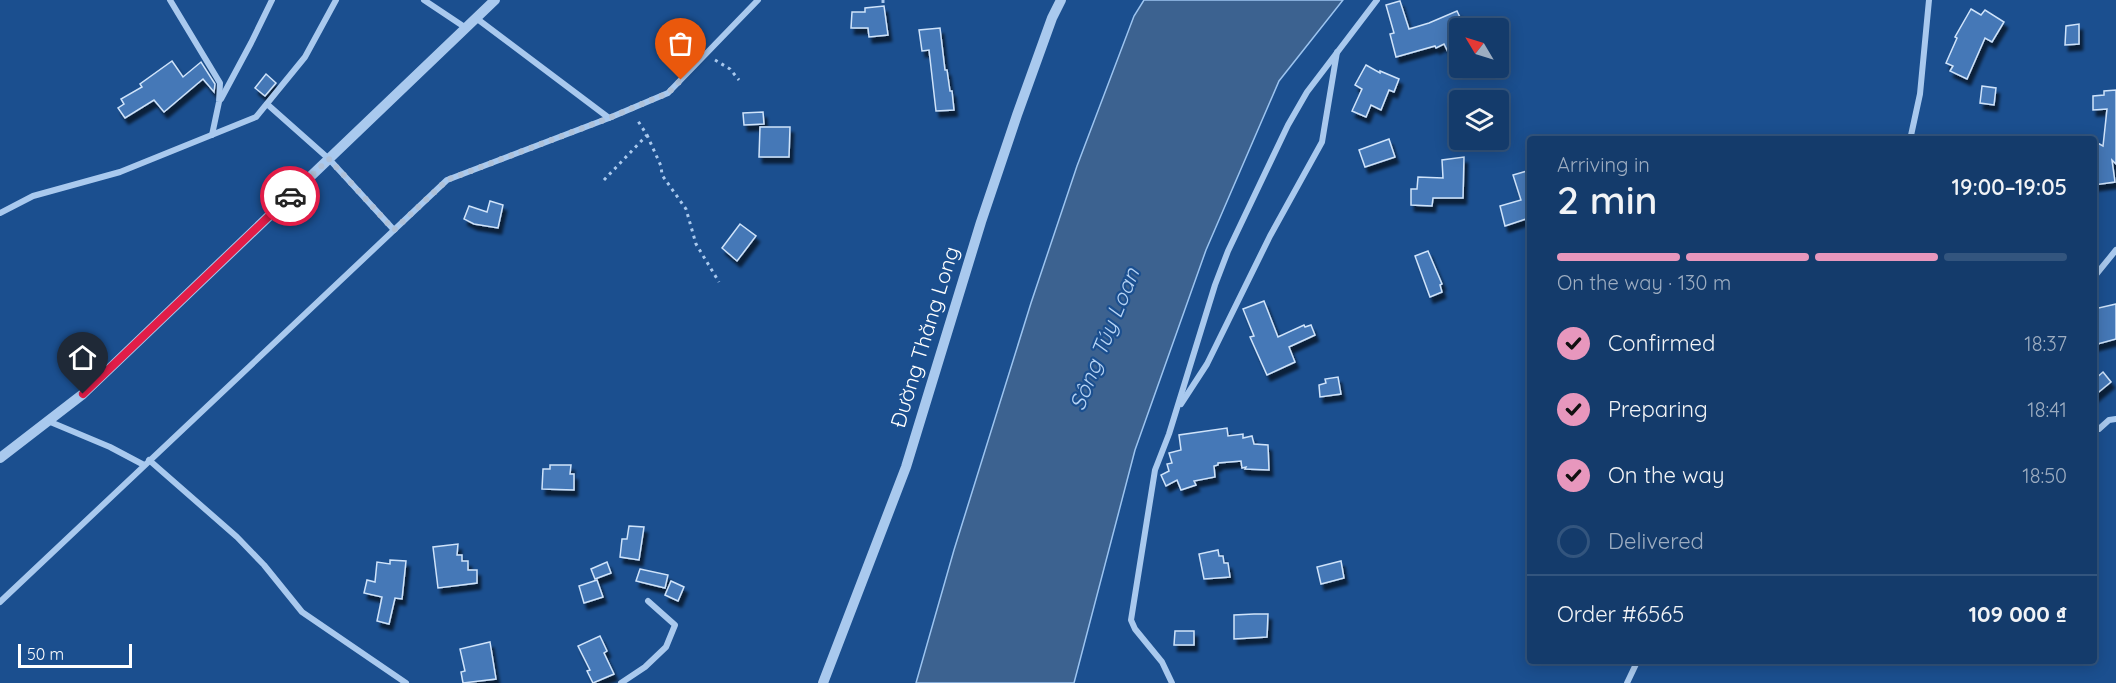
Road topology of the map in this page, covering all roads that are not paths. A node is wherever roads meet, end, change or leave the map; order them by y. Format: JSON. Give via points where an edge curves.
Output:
{"nodes":[{"id":1,"x":170,"y":0,"type":"edge"},
{"id":2,"x":272,"y":0,"type":"edge"},
{"id":3,"x":336,"y":0,"type":"edge"},
{"id":4,"x":424,"y":0,"type":"edge"},
{"id":5,"x":495,"y":0,"type":"edge"},
{"id":6,"x":758,"y":0,"type":"edge"},
{"id":7,"x":1061,"y":0,"type":"edge"},
{"id":8,"x":1377,"y":0,"type":"edge"},
{"id":9,"x":1929,"y":0,"type":"edge"},
{"id":10,"x":476,"y":18,"type":"junction"},
{"id":11,"x":466,"y":28,"type":"junction"},
{"id":12,"x":1337,"y":51,"type":"junction"},
{"id":13,"x":219,"y":102,"type":"junction"},
{"id":14,"x":267,"y":104,"type":"junction"},
{"id":15,"x":609,"y":118,"type":"junction"},
{"id":16,"x":212,"y":135,"type":"junction"},
{"id":17,"x":1911,"y":136,"type":"edge"},
{"id":18,"x":329,"y":159,"type":"junction"},
{"id":19,"x":0,"y":213,"type":"edge"},
{"id":20,"x":394,"y":230,"type":"junction"},
{"id":21,"x":2116,"y":250,"type":"edge"},
{"id":22,"x":2097,"y":273,"type":"edge"},
{"id":23,"x":1177,"y":409,"type":"junction"},
{"id":24,"x":2116,"y":419,"type":"edge"},
{"id":25,"x":48,"y":421,"type":"junction"},
{"id":26,"x":2097,"y":427,"type":"edge"},
{"id":27,"x":0,"y":458,"type":"edge"},
{"id":28,"x":147,"y":462,"type":"junction"},
{"id":29,"x":648,"y":601,"type":"dead end"},
{"id":30,"x":0,"y":602,"type":"edge"},
{"id":31,"x":1636,"y":664,"type":"edge"},
{"id":32,"x":406,"y":683,"type":"edge"},
{"id":33,"x":621,"y":683,"type":"edge"},
{"id":34,"x":822,"y":683,"type":"edge"},
{"id":35,"x":1172,"y":683,"type":"edge"},
{"id":36,"x":1626,"y":683,"type":"edge"}],
"edges":[{"from":1,"to":13,"type":"street","via":[[220,83]]},
{"from":2,"to":13,"type":"street"},
{"from":3,"to":14,"type":"street","via":[[305,57]]},
{"from":4,"to":11,"type":"street"},
{"from":5,"to":10,"type":"street"},
{"from":6,"to":15,"type":"street","via":[[668,93]]},
{"from":7,"to":34,"type":"street","name":"Đường Thăng Long","via":[[984,211],[906,467]]},
{"from":8,"to":12,"type":"street"},
{"from":9,"to":17,"type":"street","via":[[1920,94]]},
{"from":10,"to":11,"type":"street"},
{"from":10,"to":15,"type":"street"},
{"from":11,"to":18,"type":"street"},
{"from":12,"to":23,"type":"street","via":[[1299,106],[1237,230],[1215,285]]},
{"from":12,"to":23,"type":"street","via":[[1322,142],[1207,364]]},
{"from":13,"to":16,"type":"street"},
{"from":14,"to":16,"type":"street","via":[[256,117]]},
{"from":14,"to":18,"type":"street"},
{"from":15,"to":20,"type":"street","via":[[447,180]]},
{"from":16,"to":19,"type":"street","via":[[120,172],[33,196]]},
{"from":18,"to":20,"type":"street"},
{"from":18,"to":25,"type":"street","via":[[83,394]]},
{"from":20,"to":28,"type":"street"},
{"from":21,"to":22,"type":"street"},
{"from":23,"to":35,"type":"street","via":[[1153,480],[1131,620],[1162,662]]},
{"from":24,"to":26,"type":"street"},
{"from":25,"to":27,"type":"street"},
{"from":25,"to":28,"type":"street"},
{"from":28,"to":30,"type":"street"},
{"from":28,"to":32,"type":"street","via":[[237,537],[302,612]]},
{"from":29,"to":33,"type":"street","via":[[675,625],[666,647]]},
{"from":31,"to":36,"type":"street"}]}
